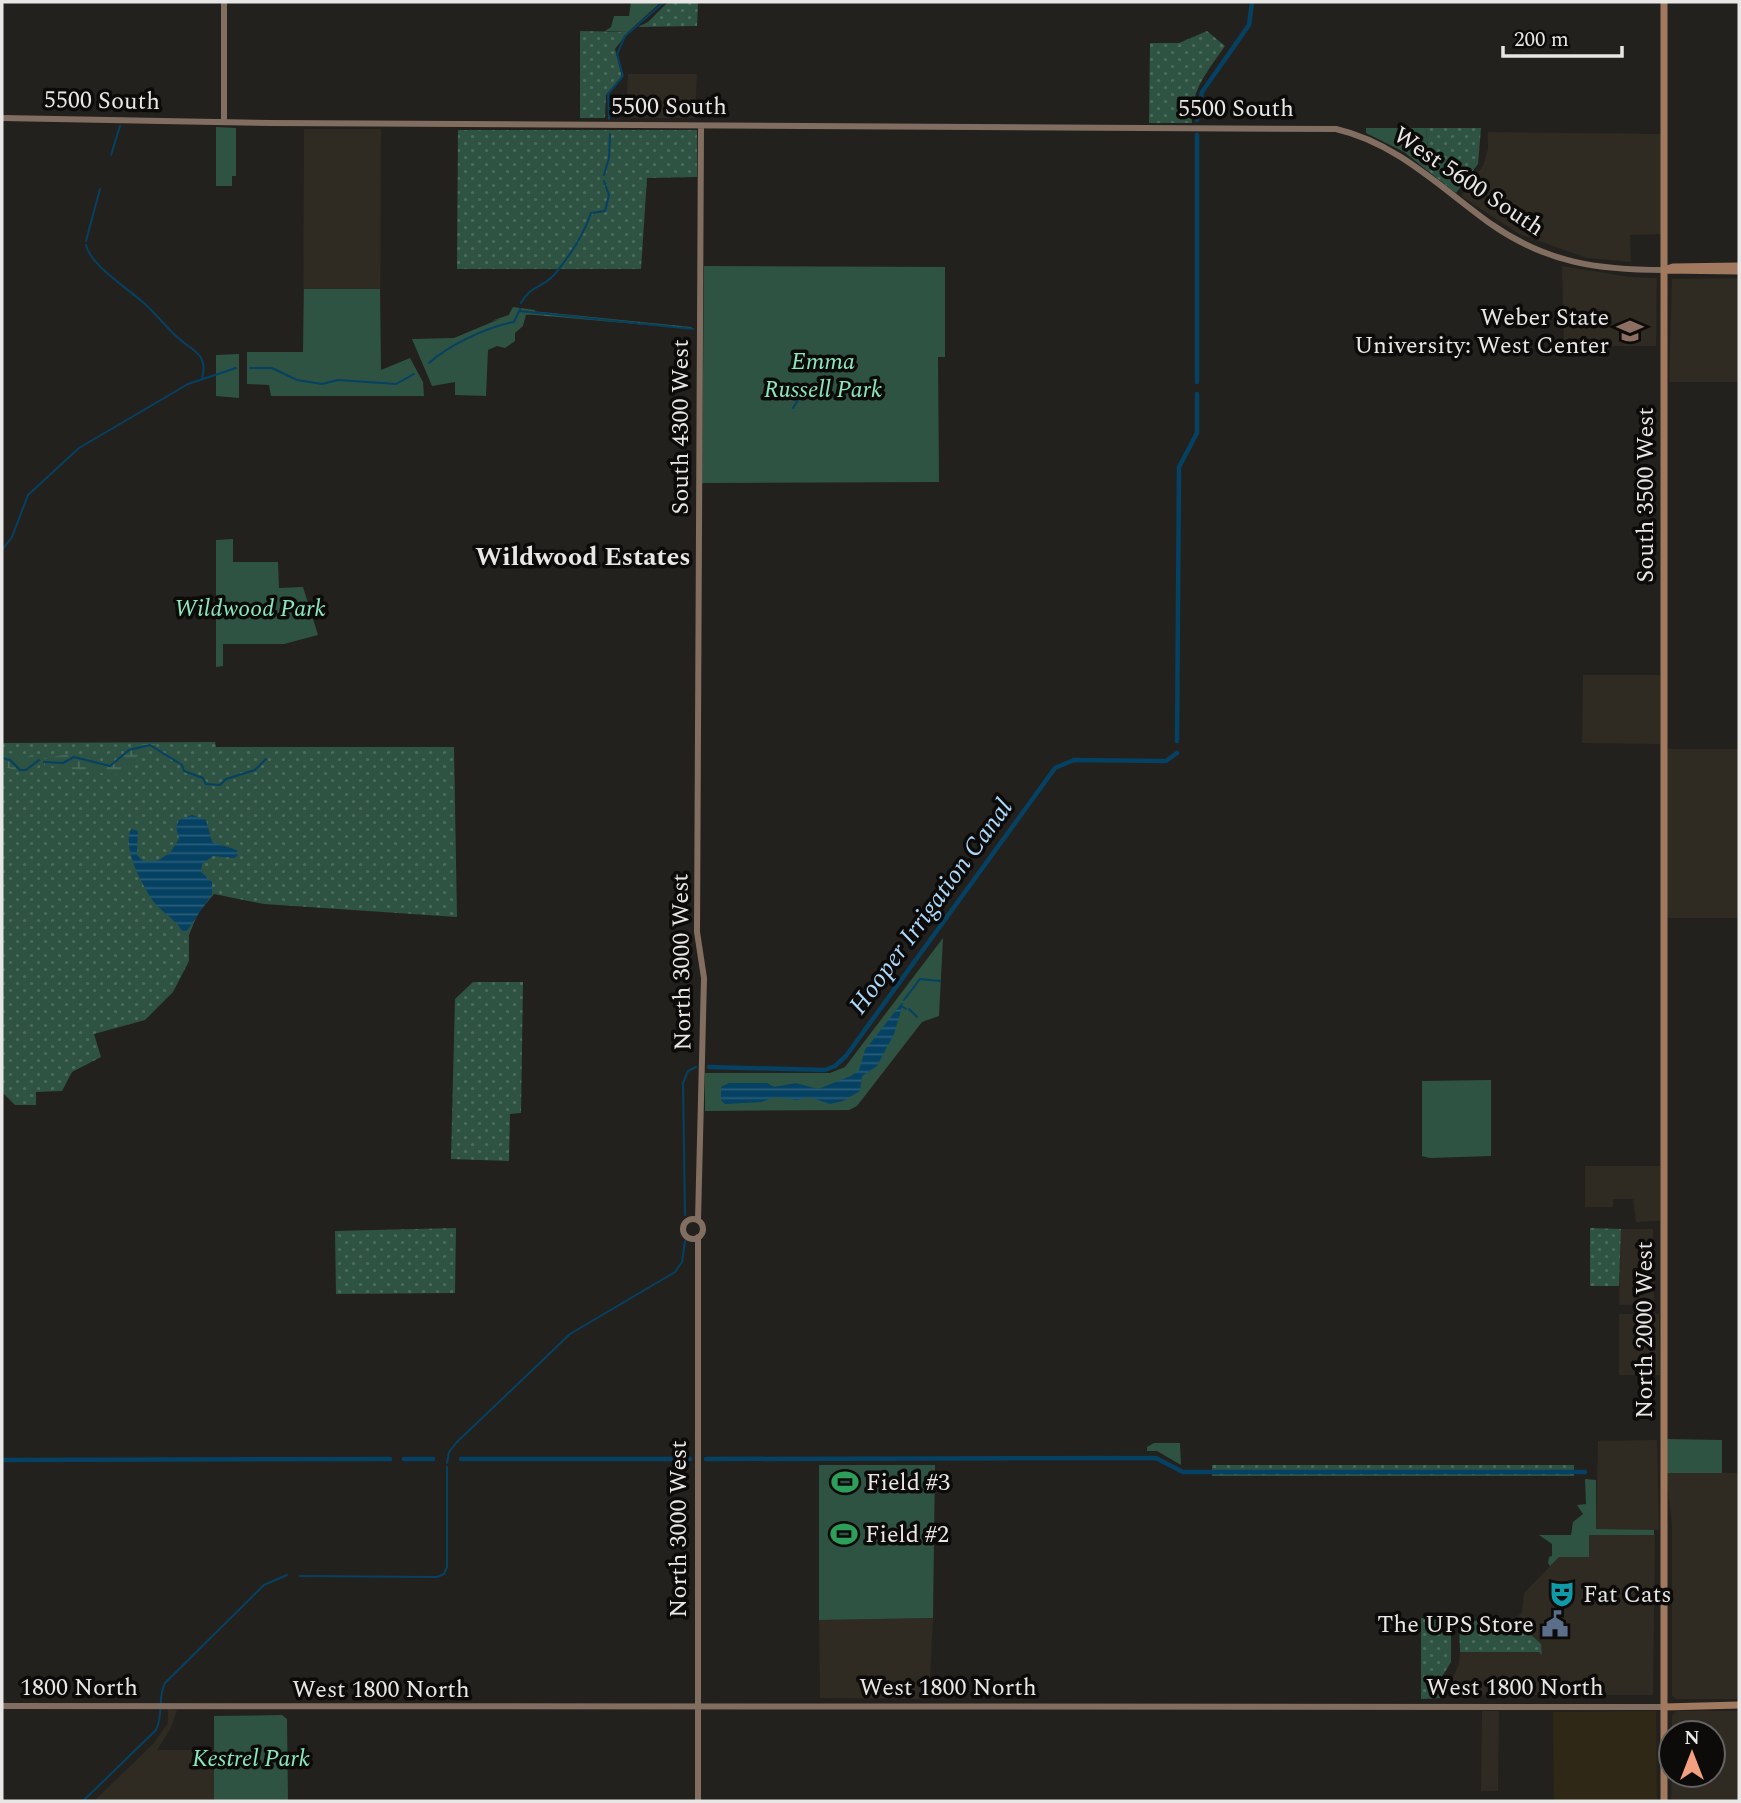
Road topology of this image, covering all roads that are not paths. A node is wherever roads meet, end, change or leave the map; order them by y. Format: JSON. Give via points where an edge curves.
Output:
{"nodes":[{"id":1,"x":225,"y":2,"type":"edge"},
{"id":2,"x":1664,"y":2,"type":"edge"},
{"id":3,"x":2,"y":118,"type":"edge"},
{"id":4,"x":224,"y":122,"type":"junction"},
{"id":5,"x":701,"y":126,"type":"junction"},
{"id":6,"x":1336,"y":129,"type":"joint"},
{"id":7,"x":1739,"y":266,"type":"edge"},
{"id":8,"x":1664,"y":270,"type":"junction"},
{"id":9,"x":1739,"y":271,"type":"edge"},
{"id":10,"x":697,"y":856,"type":"joint"},
{"id":11,"x":1663,"y":858,"type":"joint"},
{"id":12,"x":695,"y":1220,"type":"junction"},
{"id":13,"x":690,"y":1237,"type":"junction"},
{"id":14,"x":698,"y":1237,"type":"junction"},
{"id":15,"x":696,"y":1257,"type":"junction"},
{"id":16,"x":1739,"y":1705,"type":"edge"},
{"id":17,"x":2,"y":1706,"type":"edge"},
{"id":18,"x":159,"y":1707,"type":"joint"},
{"id":19,"x":1664,"y":1707,"type":"junction"},
{"id":20,"x":698,"y":1708,"type":"junction"},
{"id":21,"x":698,"y":1801,"type":"edge"},
{"id":22,"x":1664,"y":1801,"type":"edge"}],
"edges":[{"from":1,"to":4,"type":"main road"},
{"from":2,"to":8,"type":"main road","name":"South 3500 West"},
{"from":3,"to":4,"type":"main road","name":"5500 South"},
{"from":4,"to":5,"type":"main road","name":"5500 South"},
{"from":5,"to":6,"type":"main road","name":"5500 South"},
{"from":5,"to":10,"type":"main road","name":"South 4300 West"},
{"from":6,"to":8,"type":"main road","name":"West 5600 South","via":[[1375,141],[1399,155],[1492,225],[1535,250],[1597,268]]},
{"from":7,"to":8,"type":"main road"},
{"from":8,"to":9,"type":"main road"},
{"from":8,"to":11,"type":"main road","name":"South 3500 West"},
{"from":10,"to":12,"type":"main road","name":"North 3000 West","via":[[697,932],[704,978]]},
{"from":11,"to":19,"type":"main road","name":"North 2000 West"},
{"from":12,"to":13,"type":"main road","name":"North 3000 West","via":[[684,1228]]},
{"from":12,"to":14,"type":"main road","name":"North 3000 West","via":[[703,1227]]},
{"from":13,"to":14,"type":"main road"},
{"from":13,"to":15,"type":"main road","name":"North 3000 West"},
{"from":14,"to":15,"type":"main road","name":"North 3000 West"},
{"from":15,"to":20,"type":"main road","name":"North 3000 West"},
{"from":16,"to":19,"type":"main road","name":"West 1800 North"},
{"from":17,"to":18,"type":"main road","name":"1800 North"},
{"from":18,"to":20,"type":"main road","name":"West 1800 North"},
{"from":19,"to":20,"type":"main road","name":"West 1800 North"},
{"from":19,"to":22,"type":"main road","name":"North 2000 West"},
{"from":20,"to":21,"type":"main road","name":"North 3000 West"}]}
